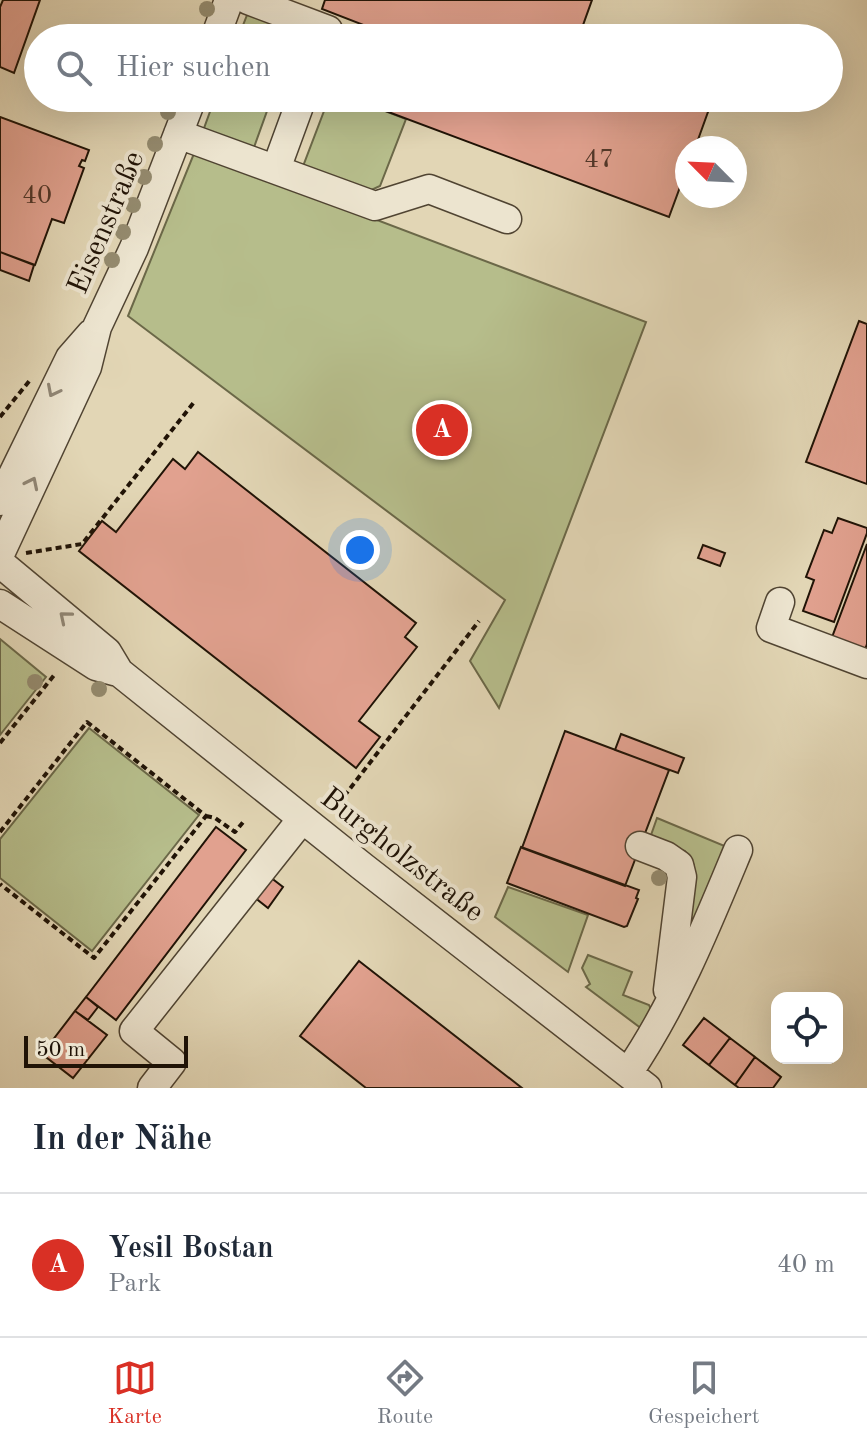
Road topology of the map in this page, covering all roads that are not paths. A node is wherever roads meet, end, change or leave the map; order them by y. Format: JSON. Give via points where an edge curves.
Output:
{"nodes":[{"id":1,"x":229,"y":0,"type":"edge"},
{"id":2,"x":248,"y":0,"type":"edge"},
{"id":3,"x":220,"y":24,"type":"edge"},
{"id":4,"x":312,"y":24,"type":"edge"},
{"id":5,"x":187,"y":112,"type":"edge"},
{"id":6,"x":297,"y":112,"type":"edge"},
{"id":7,"x":178,"y":134,"type":"junction"},
{"id":8,"x":276,"y":169,"type":"junction"},
{"id":9,"x":507,"y":219,"type":"dead end"},
{"id":10,"x":97,"y":327,"type":"junction"},
{"id":11,"x":0,"y":501,"type":"edge"},
{"id":12,"x":8,"y":557,"type":"edge"},
{"id":13,"x":780,"y":602,"type":"dead end"},
{"id":14,"x":0,"y":604,"type":"edge"},
{"id":15,"x":867,"y":664,"type":"edge"},
{"id":16,"x":119,"y":672,"type":"junction"},
{"id":17,"x":310,"y":825,"type":"junction"},
{"id":18,"x":640,"y":846,"type":"dead end"},
{"id":19,"x":738,"y":850,"type":"dead end"},
{"id":20,"x":665,"y":1010,"type":"junction"},
{"id":21,"x":637,"y":1080,"type":"edge"},
{"id":22,"x":152,"y":1088,"type":"edge"}],
"edges":[{"from":1,"to":3,"type":"street"},
{"from":2,"to":4,"type":"street"},
{"from":5,"to":7,"type":"street","name":"Eisenstraße"},
{"from":6,"to":8,"type":"street"},
{"from":7,"to":8,"type":"street"},
{"from":7,"to":10,"type":"street","name":"Eisenstraße"},
{"from":8,"to":9,"type":"street","via":[[375,206],[429,189]]},
{"from":10,"to":11,"type":"street","name":"Eisenstraße","one_way":true,"via":[[70,358]]},
{"from":12,"to":10,"type":"street","name":"Eisenstraße","one_way":true,"via":[[87,367]]},
{"from":16,"to":12,"type":"street","name":"Burgholzstraße","one_way":true,"via":[[107,652]]},
{"from":13,"to":15,"type":"street","via":[[771,628]]},
{"from":14,"to":16,"type":"street","name":"Burgholzstraße","via":[[96,666]]},
{"from":16,"to":17,"type":"street","name":"Burgholzstraße"},
{"from":17,"to":21,"type":"street","name":"Burgholzstraße"},
{"from":17,"to":22,"type":"street","via":[[134,1031],[172,1062]]},
{"from":18,"to":20,"type":"street","via":[[679,865],[682,877]]},
{"from":19,"to":20,"type":"street"},
{"from":20,"to":21,"type":"street","via":[[647,1044]]}]}
